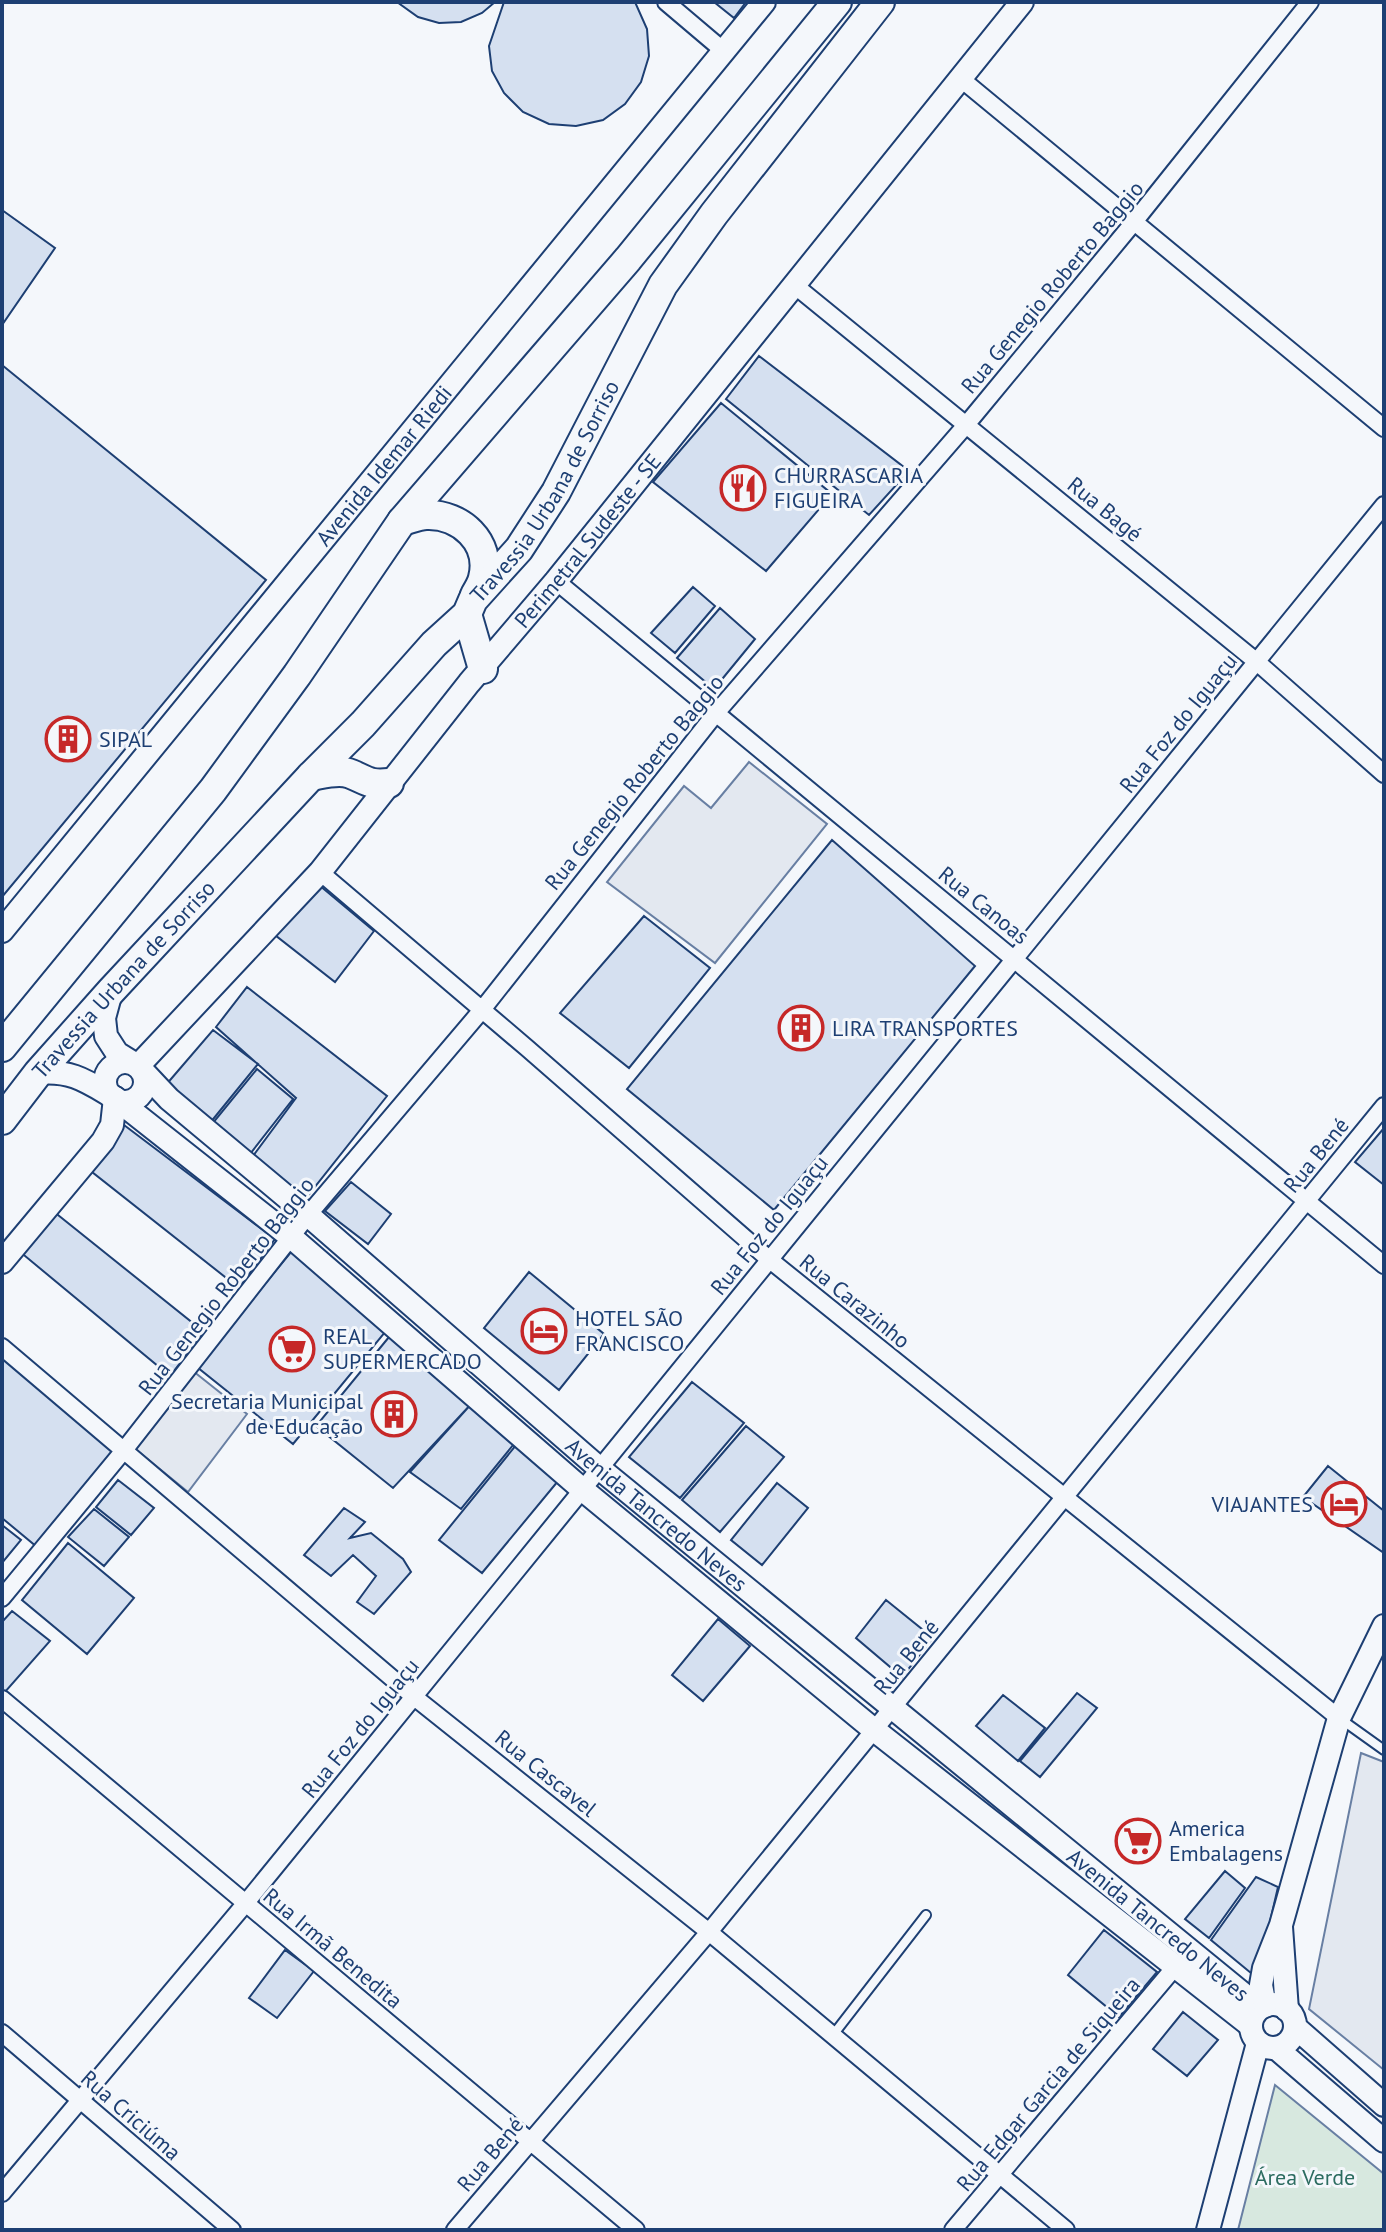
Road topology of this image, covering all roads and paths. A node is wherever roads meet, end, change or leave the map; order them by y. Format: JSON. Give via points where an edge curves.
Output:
{"nodes":[{"id":1,"x":666,"y":2,"type":"edge"},
{"id":2,"x":764,"y":2,"type":"edge"},
{"id":3,"x":837,"y":2,"type":"edge"},
{"id":4,"x":880,"y":2,"type":"edge"},
{"id":5,"x":1022,"y":2,"type":"edge"},
{"id":6,"x":1310,"y":2,"type":"edge"},
{"id":7,"x":725,"y":52,"type":"junction"},
{"id":8,"x":960,"y":78,"type":"junction"},
{"id":9,"x":1134,"y":222,"type":"junction"},
{"id":10,"x":793,"y":284,"type":"junction"},
{"id":11,"x":966,"y":425,"type":"junction"},
{"id":12,"x":1384,"y":428,"type":"edge"},
{"id":13,"x":1384,"y":505,"type":"edge"},
{"id":14,"x":402,"y":521,"type":"junction"},
{"id":15,"x":556,"y":581,"type":"junction"},
{"id":16,"x":470,"y":607,"type":"junction"},
{"id":17,"x":1257,"y":662,"type":"junction"},
{"id":18,"x":483,"y":669,"type":"junction"},
{"id":19,"x":716,"y":713,"type":"junction"},
{"id":20,"x":1384,"y":774,"type":"edge"},
{"id":21,"x":311,"y":776,"type":"junction"},
{"id":22,"x":389,"y":783,"type":"junction"},
{"id":23,"x":320,"y":872,"type":"junction"},
{"id":24,"x":2,"y":931,"type":"edge"},
{"id":25,"x":1015,"y":958,"type":"junction"},
{"id":26,"x":111,"y":991,"type":"junction"},
{"id":27,"x":481,"y":1011,"type":"junction"},
{"id":28,"x":2,"y":1047,"type":"edge"},
{"id":29,"x":138,"y":1066,"type":"junction"},
{"id":30,"x":38,"y":1073,"type":"junction"},
{"id":31,"x":115,"y":1098,"type":"junction"},
{"id":32,"x":1384,"y":1106,"type":"edge"},
{"id":33,"x":2,"y":1120,"type":"edge"},
{"id":34,"x":1307,"y":1201,"type":"junction"},
{"id":35,"x":308,"y":1215,"type":"junction"},
{"id":36,"x":291,"y":1237,"type":"junction"},
{"id":37,"x":770,"y":1260,"type":"junction"},
{"id":38,"x":2,"y":1262,"type":"edge"},
{"id":39,"x":1384,"y":1265,"type":"edge"},
{"id":40,"x":2,"y":1347,"type":"edge"},
{"id":41,"x":125,"y":1449,"type":"junction"},
{"id":42,"x":599,"y":1468,"type":"junction"},
{"id":43,"x":583,"y":1490,"type":"junction"},
{"id":44,"x":1065,"y":1497,"type":"junction"},
{"id":45,"x":2,"y":1598,"type":"edge"},
{"id":46,"x":1384,"y":1626,"type":"edge"},
{"id":47,"x":413,"y":1696,"type":"junction"},
{"id":48,"x":2,"y":1699,"type":"edge"},
{"id":49,"x":894,"y":1706,"type":"junction"},
{"id":50,"x":1339,"y":1718,"type":"junction"},
{"id":51,"x":873,"y":1729,"type":"junction"},
{"id":52,"x":1384,"y":1750,"type":"edge"},
{"id":53,"x":245,"y":1904,"type":"junction"},
{"id":54,"x":926,"y":1915,"type":"dead end"},
{"id":55,"x":709,"y":1932,"type":"junction"},
{"id":56,"x":1175,"y":1967,"type":"junction"},
{"id":57,"x":1270,"y":2024,"type":"junction"},
{"id":58,"x":2,"y":2033,"type":"edge"},
{"id":59,"x":833,"y":2035,"type":"junction"},
{"id":60,"x":81,"y":2101,"type":"junction"},
{"id":61,"x":1384,"y":2105,"type":"edge"},
{"id":62,"x":529,"y":2141,"type":"junction"},
{"id":63,"x":1384,"y":2141,"type":"edge"},
{"id":64,"x":999,"y":2176,"type":"junction"},
{"id":65,"x":2,"y":2193,"type":"edge"},
{"id":66,"x":232,"y":2230,"type":"edge"},
{"id":67,"x":455,"y":2230,"type":"edge"},
{"id":68,"x":636,"y":2230,"type":"edge"},
{"id":69,"x":953,"y":2230,"type":"edge"},
{"id":70,"x":1066,"y":2230,"type":"edge"},
{"id":71,"x":1208,"y":2230,"type":"edge"}],
"edges":[{"from":1,"to":7,"type":"street"},
{"from":2,"to":7,"type":"street","name":"Avenida Idemar Riedi"},
{"from":3,"to":14,"type":"highway","name":"Travessia Urbana de Sorriso","via":[[628,259]]},
{"from":4,"to":16,"type":"highway","name":"Travessia Urbana de Sorriso","via":[[663,285],[556,492],[519,549]]},
{"from":5,"to":8,"type":"street","name":"Perimetral Sudeste - SE"},
{"from":6,"to":9,"type":"street","name":"Rua Genegio Roberto Baggio"},
{"from":7,"to":24,"type":"street","name":"Avenida Idemar Riedi"},
{"from":8,"to":9,"type":"street"},
{"from":8,"to":10,"type":"street","name":"Perimetral Sudeste - SE"},
{"from":9,"to":11,"type":"street","name":"Rua Genegio Roberto Baggio"},
{"from":9,"to":12,"type":"street"},
{"from":10,"to":11,"type":"street","name":"Rua Bagé"},
{"from":10,"to":15,"type":"street","name":"Perimetral Sudeste - SE"},
{"from":11,"to":17,"type":"street","name":"Rua Bagé"},
{"from":11,"to":19,"type":"street","name":"Rua Genegio Roberto Baggio"},
{"from":13,"to":17,"type":"street","name":"Rua Foz do Iguaçu"},
{"from":14,"to":16,"type":"highway","via":[[425,515],[450,517],[471,530],[483,552],[484,577]]},
{"from":14,"to":28,"type":"highway","name":"Travessia Urbana de Sorriso","via":[[213,790]]},
{"from":15,"to":18,"type":"street","name":"Perimetral Sudeste - SE"},
{"from":15,"to":19,"type":"street","name":"Rua Canoas"},
{"from":16,"to":18,"type":"highway"},
{"from":16,"to":21,"type":"highway","name":"Travessia Urbana de Sorriso"},
{"from":17,"to":20,"type":"street","name":"Rua Bagé"},
{"from":17,"to":25,"type":"street","name":"Rua Foz do Iguaçu"},
{"from":18,"to":22,"type":"street","name":"Perimetral Sudeste - SE"},
{"from":19,"to":25,"type":"street","name":"Rua Canoas"},
{"from":19,"to":27,"type":"street","name":"Rua Genegio Roberto Baggio"},
{"from":21,"to":22,"type":"highway","via":[[337,771],[374,785]]},
{"from":21,"to":26,"type":"highway","name":"Travessia Urbana de Sorriso"},
{"from":22,"to":23,"type":"street","name":"Perimetral Sudeste - SE"},
{"from":23,"to":27,"type":"street","name":"Rua Carazinho"},
{"from":23,"to":29,"type":"street","name":"Perimetral Sudeste - SE"},
{"from":25,"to":34,"type":"street","name":"Rua Canoas"},
{"from":25,"to":37,"type":"street","name":"Rua Foz do Iguaçu"},
{"from":26,"to":29,"type":"street","name":"Avenida Tancredo Neves","via":[[106,1036],[117,1053]]},
{"from":26,"to":30,"type":"highway","name":"Travessia Urbana de Sorriso"},
{"from":27,"to":35,"type":"street","name":"Rua Genegio Roberto Baggio"},
{"from":27,"to":37,"type":"street","name":"Rua Carazinho"},
{"from":29,"to":31,"type":"street","via":[[120,1062],[109,1070],[105,1082]]},
{"from":29,"to":35,"type":"street","name":"Avenida Tancredo Neves","via":[[169,1099]]},
{"from":30,"to":31,"type":"street","name":"Avenida Tancredo Neves","via":[[59,1071]]},
{"from":30,"to":33,"type":"highway","name":"Travessia Urbana de Sorriso"},
{"from":31,"to":36,"type":"street","name":"Avenida Tancredo Neves"},
{"from":31,"to":38,"type":"street","via":[[112,1125],[103,1141]]},
{"from":32,"to":34,"type":"street","name":"Rua Bené"},
{"from":34,"to":39,"type":"street","name":"Rua Canoas"},
{"from":34,"to":44,"type":"street","name":"Rua Bené"},
{"from":35,"to":36,"type":"street","name":"Rua Genegio Roberto Baggio"},
{"from":35,"to":42,"type":"street","name":"Avenida Tancredo Neves"},
{"from":36,"to":41,"type":"street","name":"Rua Genegio Roberto Baggio"},
{"from":36,"to":43,"type":"street","name":"Avenida Tancredo Neves"},
{"from":37,"to":42,"type":"street","name":"Rua Foz do Iguaçu"},
{"from":37,"to":44,"type":"street","name":"Rua Carazinho"},
{"from":40,"to":41,"type":"street","name":"Rua Cascavel"},
{"from":41,"to":45,"type":"street","name":"Rua Genegio Roberto Baggio"},
{"from":41,"to":47,"type":"street","name":"Rua Cascavel"},
{"from":42,"to":43,"type":"street","name":"Rua Foz do Iguaçu"},
{"from":42,"to":49,"type":"street","name":"Avenida Tancredo Neves"},
{"from":43,"to":47,"type":"street","name":"Rua Foz do Iguaçu"},
{"from":43,"to":51,"type":"street","name":"Avenida Tancredo Neves"},
{"from":44,"to":49,"type":"street","name":"Rua Bené"},
{"from":44,"to":50,"type":"street","name":"Rua Carazinho"},
{"from":46,"to":50,"type":"street"},
{"from":47,"to":53,"type":"street","name":"Rua Foz do Iguaçu"},
{"from":47,"to":55,"type":"street","name":"Rua Cascavel"},
{"from":48,"to":53,"type":"street","name":"Rua Irmã Benedita"},
{"from":49,"to":51,"type":"street","name":"Rua Bené"},
{"from":49,"to":57,"type":"street","name":"Avenida Tancredo Neves"},
{"from":50,"to":52,"type":"lane"},
{"from":50,"to":57,"type":"street","via":[[1264,1968],[1261,1985]]},
{"from":51,"to":55,"type":"street","name":"Rua Bené"},
{"from":51,"to":56,"type":"street","name":"Avenida Tancredo Neves"},
{"from":53,"to":60,"type":"street","name":"Rua Foz do Iguaçu"},
{"from":53,"to":62,"type":"street","name":"Rua Irmã Benedita"},
{"from":54,"to":59,"type":"lane"},
{"from":55,"to":59,"type":"street","name":"Rua Cascavel"},
{"from":55,"to":62,"type":"street","name":"Rua Bené"},
{"from":56,"to":57,"type":"street","name":"Avenida Tancredo Neves"},
{"from":56,"to":64,"type":"street","name":"Rua Edgar Garcia de Siqueira"},
{"from":57,"to":61,"type":"street","name":"Avenida Tancredo Neves"},
{"from":57,"to":63,"type":"street","name":"Avenida Tancredo Neves"},
{"from":57,"to":71,"type":"street"},
{"from":58,"to":60,"type":"street","name":"Rua Criciúma"},
{"from":59,"to":64,"type":"street","name":"Rua Cascavel"},
{"from":60,"to":65,"type":"street","name":"Rua Foz do Iguaçu"},
{"from":60,"to":66,"type":"street","name":"Rua Criciúma"},
{"from":62,"to":67,"type":"street","name":"Rua Bené"},
{"from":62,"to":68,"type":"street","name":"Rua Irmã Benedita"},
{"from":64,"to":69,"type":"street","name":"Rua Edgar Garcia de Siqueira"},
{"from":64,"to":70,"type":"street","name":"Rua Cascavel"}]}
